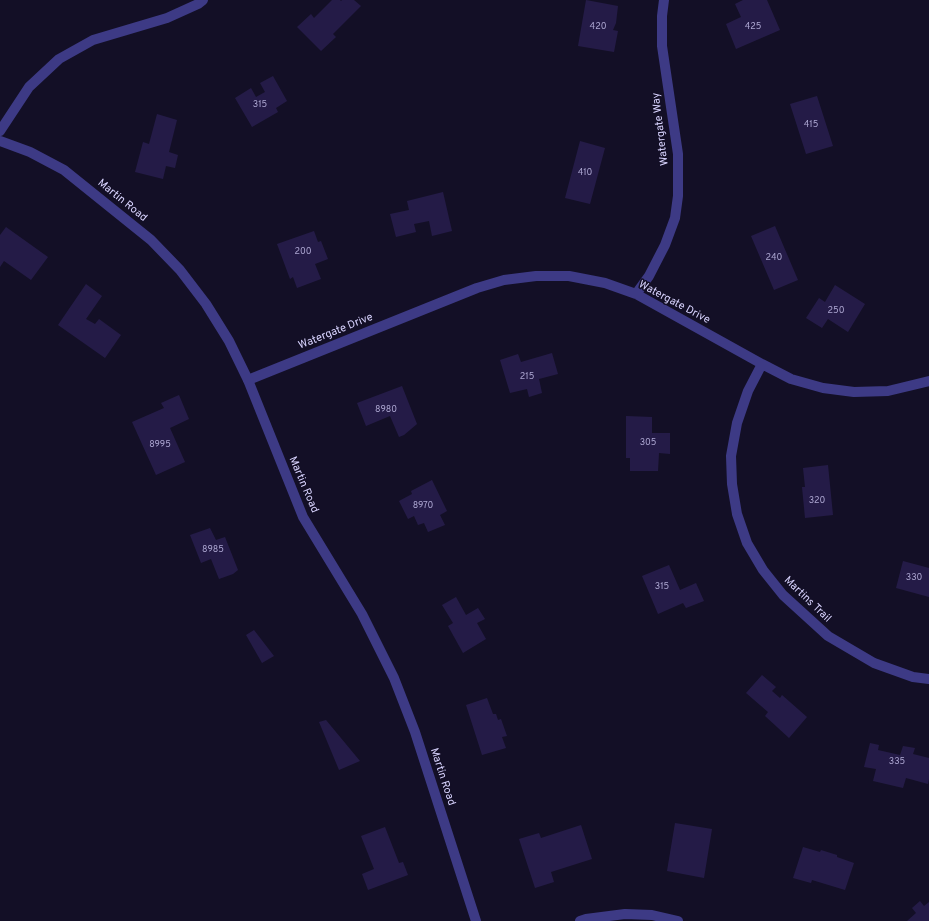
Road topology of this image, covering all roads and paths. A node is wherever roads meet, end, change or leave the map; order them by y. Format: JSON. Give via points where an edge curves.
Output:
{"nodes":[{"id":1,"x":203,"y":0,"type":"edge"},
{"id":2,"x":664,"y":0,"type":"edge"},
{"id":3,"x":0,"y":130,"type":"edge"},
{"id":4,"x":0,"y":141,"type":"edge"},
{"id":5,"x":636,"y":294,"type":"junction"},
{"id":6,"x":762,"y":364,"type":"junction"},
{"id":7,"x":248,"y":380,"type":"junction"},
{"id":8,"x":929,"y":381,"type":"edge"},
{"id":9,"x":929,"y":679,"type":"edge"},
{"id":10,"x":476,"y":921,"type":"edge"},
{"id":11,"x":580,"y":921,"type":"edge"},
{"id":12,"x":678,"y":921,"type":"edge"}],
"edges":[{"from":1,"to":3,"type":"street","via":[[167,18],[93,40],[59,59],[29,87]]},
{"from":2,"to":5,"type":"street","name":"Watergate Way","via":[[662,46],[678,154],[678,196],[675,218],[665,245],[649,276]]},
{"from":4,"to":7,"type":"street","name":"Martin Road","via":[[30,152],[64,170],[151,240],[180,270],[206,304],[229,341]]},
{"from":5,"to":6,"type":"street","name":"Watergate Drive"},
{"from":5,"to":7,"type":"street","name":"Watergate Drive","via":[[605,283],[568,276],[504,280],[477,288]]},
{"from":6,"to":8,"type":"street","name":"Watergate Drive","via":[[791,378],[823,388],[854,392],[888,391]]},
{"from":6,"to":9,"type":"street","name":"Martins Trail","via":[[748,391],[737,423],[732,456],[732,484],[737,514],[747,543],[763,570],[783,595],[828,636],[874,663],[913,677]]},
{"from":7,"to":10,"type":"street","name":"Martin Road","via":[[303,517],[362,614],[394,678],[415,732]]},
{"from":11,"to":12,"type":"street","via":[[625,914],[652,915]]}]}
